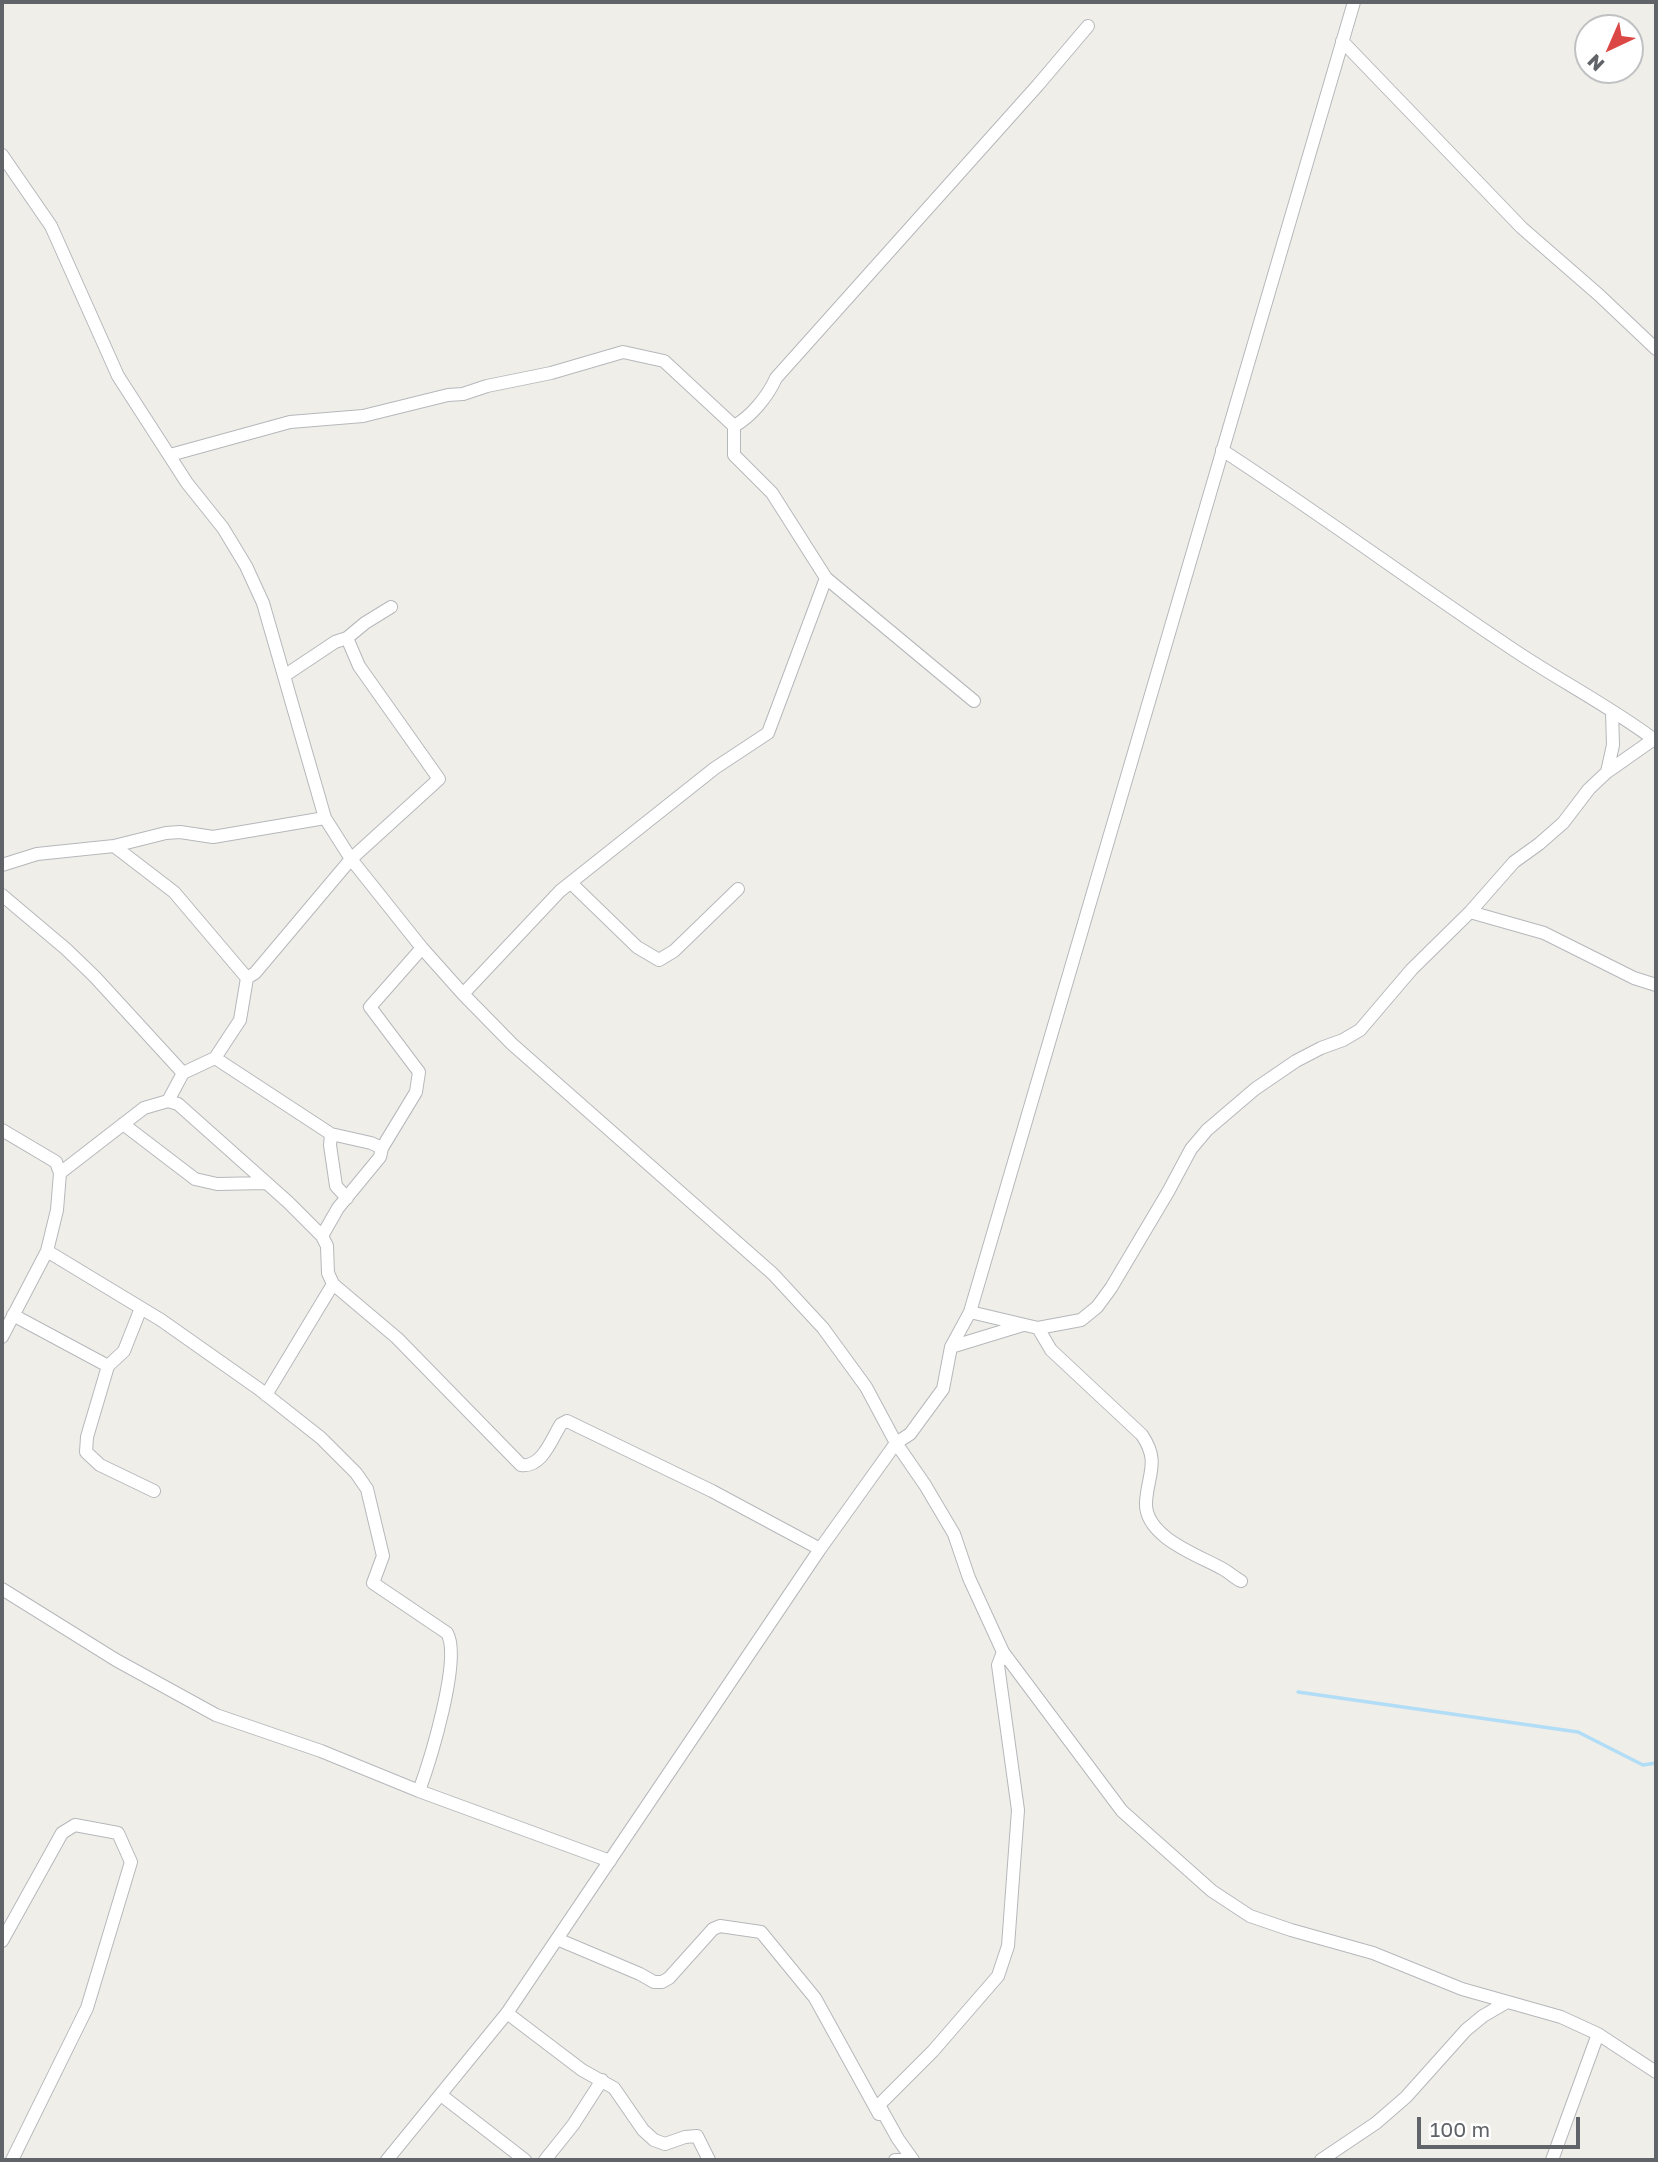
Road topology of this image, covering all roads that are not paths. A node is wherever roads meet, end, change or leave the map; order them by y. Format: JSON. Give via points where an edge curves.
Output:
{"nodes":[{"id":1,"x":1354,"y":2,"type":"edge"},
{"id":2,"x":1088,"y":26,"type":"dead end"},
{"id":3,"x":1342,"y":41,"type":"junction"},
{"id":4,"x":2,"y":155,"type":"edge"},
{"id":5,"x":1656,"y":349,"type":"edge"},
{"id":6,"x":734,"y":426,"type":"junction"},
{"id":7,"x":1223,"y":450,"type":"junction"},
{"id":8,"x":170,"y":455,"type":"junction"},
{"id":9,"x":826,"y":578,"type":"junction"},
{"id":10,"x":391,"y":607,"type":"dead end"},
{"id":11,"x":347,"y":638,"type":"junction"},
{"id":12,"x":284,"y":676,"type":"junction"},
{"id":13,"x":975,"y":701,"type":"dead end"},
{"id":14,"x":1612,"y":711,"type":"junction"},
{"id":15,"x":1655,"y":740,"type":"edge"},
{"id":16,"x":1607,"y":772,"type":"junction"},
{"id":17,"x":325,"y":818,"type":"junction"},
{"id":18,"x":114,"y":846,"type":"junction"},
{"id":19,"x":351,"y":859,"type":"junction"},
{"id":20,"x":2,"y":865,"type":"edge"},
{"id":21,"x":572,"y":883,"type":"junction"},
{"id":22,"x":738,"y":888,"type":"dead end"},
{"id":23,"x":2,"y":895,"type":"edge"},
{"id":24,"x":1470,"y":912,"type":"junction"},
{"id":25,"x":422,"y":948,"type":"junction"},
{"id":26,"x":247,"y":978,"type":"junction"},
{"id":27,"x":1656,"y":985,"type":"edge"},
{"id":28,"x":463,"y":994,"type":"junction"},
{"id":29,"x":215,"y":1058,"type":"junction"},
{"id":30,"x":183,"y":1073,"type":"junction"},
{"id":31,"x":168,"y":1101,"type":"junction"},
{"id":32,"x":123,"y":1124,"type":"junction"},
{"id":33,"x":2,"y":1130,"type":"edge"},
{"id":34,"x":331,"y":1134,"type":"junction"},
{"id":35,"x":382,"y":1148,"type":"junction"},
{"id":36,"x":60,"y":1173,"type":"junction"},
{"id":37,"x":266,"y":1183,"type":"junction"},
{"id":38,"x":347,"y":1198,"type":"junction"},
{"id":39,"x":321,"y":1236,"type":"junction"},
{"id":40,"x":47,"y":1251,"type":"junction"},
{"id":41,"x":333,"y":1284,"type":"junction"},
{"id":42,"x":141,"y":1308,"type":"junction"},
{"id":43,"x":970,"y":1311,"type":"junction"},
{"id":44,"x":13,"y":1315,"type":"junction"},
{"id":45,"x":1023,"y":1324,"type":"junction"},
{"id":46,"x":1038,"y":1328,"type":"junction"},
{"id":47,"x":2,"y":1337,"type":"edge"},
{"id":48,"x":951,"y":1347,"type":"junction"},
{"id":49,"x":108,"y":1366,"type":"junction"},
{"id":50,"x":266,"y":1395,"type":"junction"},
{"id":51,"x":896,"y":1443,"type":"junction"},
{"id":52,"x":154,"y":1491,"type":"dead end"},
{"id":53,"x":820,"y":1549,"type":"junction"},
{"id":54,"x":1241,"y":1581,"type":"dead end"},
{"id":55,"x":2,"y":1589,"type":"edge"},
{"id":56,"x":1003,"y":1652,"type":"junction"},
{"id":57,"x":419,"y":1791,"type":"junction"},
{"id":58,"x":610,"y":1861,"type":"junction"},
{"id":59,"x":557,"y":1939,"type":"junction"},
{"id":60,"x":2,"y":1941,"type":"edge"},
{"id":61,"x":1507,"y":2002,"type":"junction"},
{"id":62,"x":507,"y":2013,"type":"junction"},
{"id":63,"x":1598,"y":2034,"type":"junction"},
{"id":64,"x":1656,"y":2072,"type":"edge"},
{"id":65,"x":602,"y":2080,"type":"junction"},
{"id":66,"x":441,"y":2095,"type":"junction"},
{"id":67,"x":12,"y":2160,"type":"edge"},
{"id":68,"x":387,"y":2160,"type":"edge"},
{"id":69,"x":525,"y":2160,"type":"edge"},
{"id":70,"x":545,"y":2160,"type":"edge"},
{"id":71,"x":709,"y":2160,"type":"edge"},
{"id":72,"x":895,"y":2160,"type":"edge"},
{"id":73,"x":903,"y":2160,"type":"edge"},
{"id":74,"x":913,"y":2160,"type":"edge"},
{"id":75,"x":1321,"y":2160,"type":"edge"},
{"id":76,"x":1552,"y":2160,"type":"edge"}],
"edges":[{"from":1,"to":3,"type":"street"},
{"from":2,"to":6,"type":"street","via":[[776,378],[771,390]]},
{"from":3,"to":5,"type":"street","via":[[1522,228]]},
{"from":3,"to":7,"type":"street"},
{"from":4,"to":8,"type":"street","via":[[51,226],[118,376]]},
{"from":6,"to":8,"type":"street","via":[[664,361],[623,352],[363,416],[290,422]]},
{"from":6,"to":9,"type":"street","via":[[734,455],[772,493]]},
{"from":7,"to":14,"type":"street","via":[[1543,670]]},
{"from":7,"to":43,"type":"street"},
{"from":8,"to":12,"type":"street","via":[[246,566],[263,603]]},
{"from":9,"to":13,"type":"street"},
{"from":9,"to":21,"type":"street","via":[[768,733],[715,768]]},
{"from":10,"to":11,"type":"street"},
{"from":11,"to":12,"type":"street"},
{"from":11,"to":19,"type":"street","via":[[359,666],[439,779]]},
{"from":12,"to":17,"type":"street"},
{"from":14,"to":15,"type":"street"},
{"from":14,"to":16,"type":"street","via":[[1613,745]]},
{"from":15,"to":16,"type":"street"},
{"from":16,"to":24,"type":"street","via":[[1563,823],[1514,862]]},
{"from":17,"to":18,"type":"street","via":[[213,837],[166,833]]},
{"from":17,"to":19,"type":"street"},
{"from":18,"to":20,"type":"street","via":[[37,854]]},
{"from":18,"to":26,"type":"street","via":[[174,892]]},
{"from":19,"to":25,"type":"street"},
{"from":19,"to":26,"type":"street"},
{"from":21,"to":22,"type":"street","via":[[637,947],[659,960]]},
{"from":21,"to":28,"type":"street"},
{"from":23,"to":30,"type":"street","via":[[95,977]]},
{"from":24,"to":27,"type":"street","via":[[1544,933]]},
{"from":24,"to":46,"type":"street","via":[[1360,1030],[1296,1061],[1207,1130],[1191,1149],[1097,1307],[1081,1320]]},
{"from":25,"to":28,"type":"street"},
{"from":25,"to":35,"type":"street","via":[[370,1007],[419,1072],[416,1092]]},
{"from":26,"to":29,"type":"street","via":[[240,1020]]},
{"from":28,"to":51,"type":"street","via":[[512,1044],[773,1274],[823,1328],[866,1387]]},
{"from":29,"to":30,"type":"street"},
{"from":29,"to":34,"type":"street"},
{"from":30,"to":31,"type":"street"},
{"from":31,"to":32,"type":"street","via":[[144,1108]]},
{"from":31,"to":37,"type":"street","via":[[178,1104]]},
{"from":32,"to":36,"type":"street"},
{"from":32,"to":37,"type":"street","via":[[195,1179],[217,1184]]},
{"from":33,"to":36,"type":"street","via":[[56,1162]]},
{"from":34,"to":35,"type":"street"},
{"from":34,"to":38,"type":"street","via":[[336,1186]]},
{"from":35,"to":38,"type":"street","via":[[380,1157]]},
{"from":36,"to":40,"type":"street"},
{"from":37,"to":39,"type":"street"},
{"from":38,"to":39,"type":"street"},
{"from":39,"to":41,"type":"street"},
{"from":40,"to":42,"type":"street"},
{"from":40,"to":44,"type":"street"},
{"from":41,"to":50,"type":"street"},
{"from":41,"to":53,"type":"street","via":[[397,1338],[521,1465],[538,1462],[567,1421]]},
{"from":42,"to":49,"type":"street","via":[[124,1351]]},
{"from":42,"to":50,"type":"street"},
{"from":43,"to":45,"type":"street"},
{"from":43,"to":48,"type":"street"},
{"from":44,"to":47,"type":"street"},
{"from":44,"to":49,"type":"street"},
{"from":45,"to":46,"type":"street"},
{"from":45,"to":48,"type":"street"},
{"from":46,"to":54,"type":"street","via":[[1051,1350],[1150,1446],[1154,1462],[1146,1503],[1149,1517],[1161,1533]]},
{"from":48,"to":51,"type":"street","via":[[943,1389],[927,1415]]},
{"from":49,"to":52,"type":"street","via":[[86,1452],[100,1465]]},
{"from":50,"to":57,"type":"street","via":[[321,1438],[367,1489],[383,1556],[373,1583],[451,1640],[446,1692]]},
{"from":51,"to":53,"type":"street"},
{"from":51,"to":56,"type":"street","via":[[954,1534],[968,1578]]},
{"from":53,"to":58,"type":"street"},
{"from":55,"to":57,"type":"street","via":[[216,1715]]},
{"from":56,"to":61,"type":"street","via":[[1122,1811],[1212,1891],[1250,1916],[1373,1953]]},
{"from":56,"to":74,"type":"street","via":[[998,1665],[1018,1810],[1008,1946],[998,1976],[879,2105]]},
{"from":57,"to":58,"type":"street"},
{"from":58,"to":59,"type":"street"},
{"from":59,"to":62,"type":"street"},
{"from":59,"to":73,"type":"street","via":[[662,1982],[713,1929],[761,1932],[815,1998]]},
{"from":60,"to":67,"type":"street","via":[[62,1833],[75,1825],[118,1833],[131,1862],[88,2008]]},
{"from":61,"to":63,"type":"street","via":[[1561,2017]]},
{"from":61,"to":75,"type":"street","via":[[1466,2031],[1376,2123]]},
{"from":62,"to":65,"type":"street"},
{"from":62,"to":66,"type":"street"},
{"from":63,"to":64,"type":"street"},
{"from":63,"to":76,"type":"street"},
{"from":65,"to":70,"type":"street"},
{"from":65,"to":71,"type":"street","via":[[614,2088],[654,2140],[665,2144],[694,2134]]},
{"from":66,"to":68,"type":"street"},
{"from":66,"to":69,"type":"street"},
{"from":72,"to":73,"type":"street"}]}
